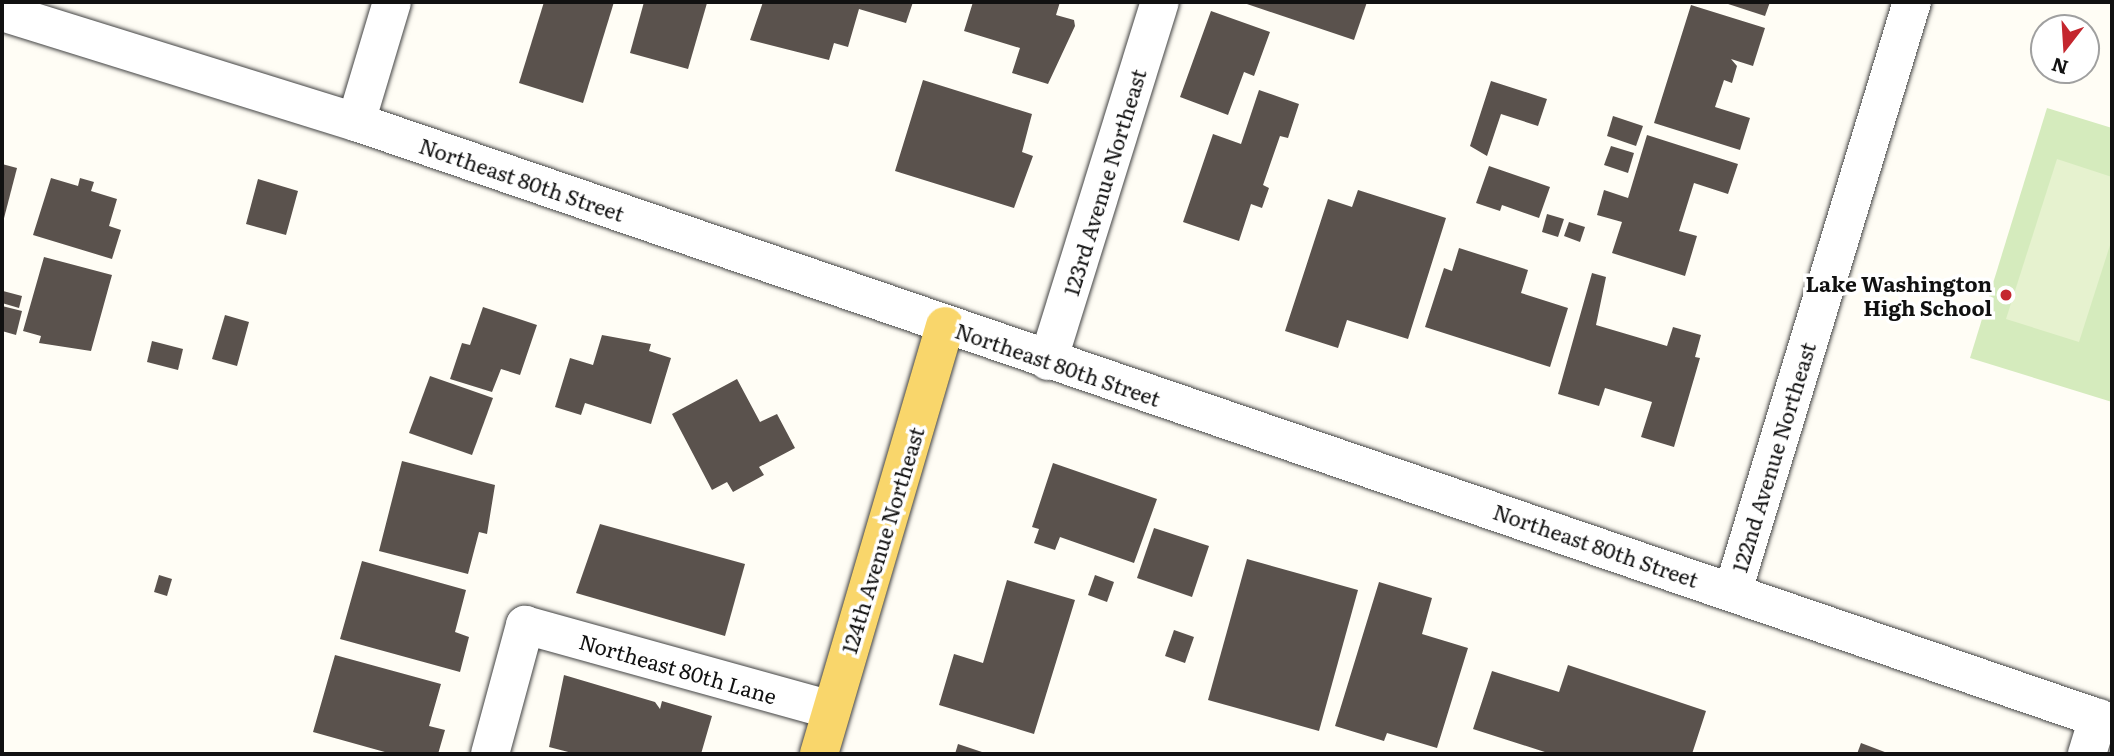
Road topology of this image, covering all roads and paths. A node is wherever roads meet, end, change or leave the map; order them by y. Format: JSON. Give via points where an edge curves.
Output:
{"nodes":[{"id":1,"x":392,"y":2,"type":"edge"},
{"id":2,"x":1160,"y":2,"type":"edge"},
{"id":3,"x":1912,"y":2,"type":"edge"},
{"id":4,"x":2,"y":12,"type":"edge"},
{"id":5,"x":356,"y":122,"type":"junction"},
{"id":6,"x":945,"y":326,"type":"junction"},
{"id":7,"x":1048,"y":361,"type":"junction"},
{"id":8,"x":1733,"y":591,"type":"junction"},
{"id":9,"x":831,"y":710,"type":"junction"},
{"id":10,"x":2105,"y":720,"type":"edge"},
{"id":11,"x":490,"y":754,"type":"edge"},
{"id":12,"x":819,"y":754,"type":"edge"},
{"id":13,"x":2087,"y":754,"type":"edge"}],
"edges":[{"from":1,"to":5,"type":"street"},
{"from":2,"to":7,"type":"street","name":"123rd Avenue Northeast"},
{"from":3,"to":8,"type":"street","name":"122nd Avenue Northeast"},
{"from":4,"to":5,"type":"street","name":"Northeast 80th Street"},
{"from":5,"to":6,"type":"street","name":"Northeast 80th Street"},
{"from":6,"to":7,"type":"street","name":"Northeast 80th Street"},
{"from":6,"to":9,"type":"main road","name":"124th Avenue Northeast"},
{"from":7,"to":8,"type":"street","name":"Northeast 80th Street"},
{"from":8,"to":10,"type":"street","name":"Northeast 80th Street"},
{"from":9,"to":11,"type":"street","name":"Northeast 80th Lane","via":[[525,625]]},
{"from":9,"to":12,"type":"main road","name":"124th Avenue Northeast"},
{"from":10,"to":13,"type":"street"}]}
